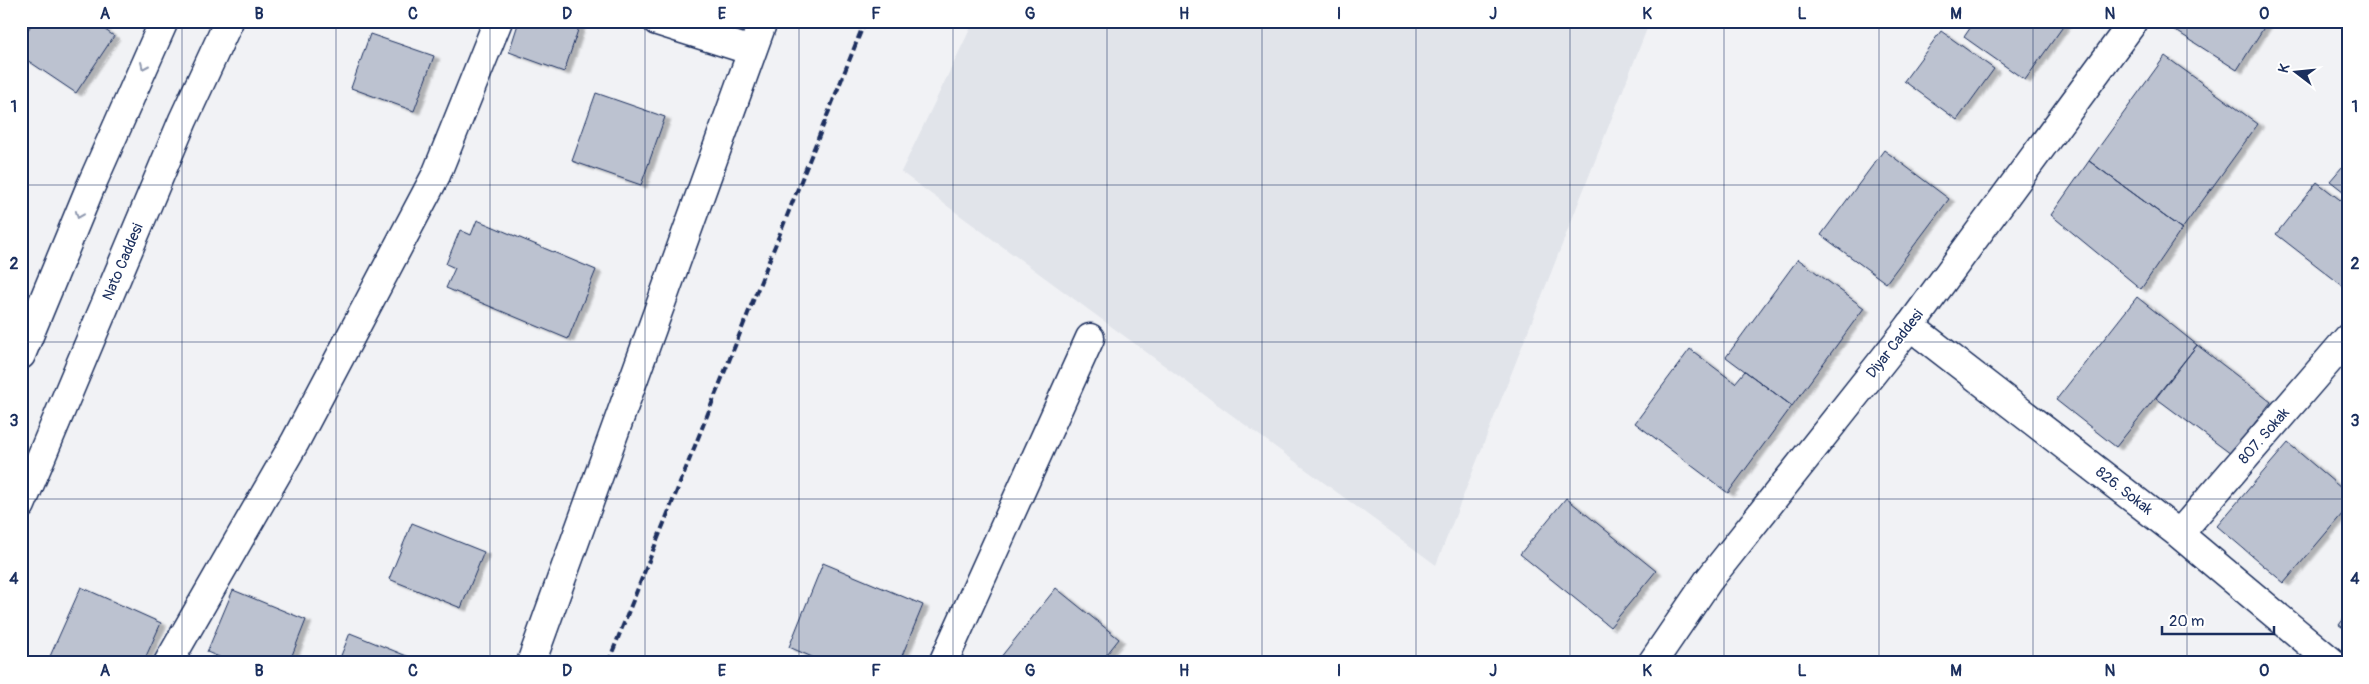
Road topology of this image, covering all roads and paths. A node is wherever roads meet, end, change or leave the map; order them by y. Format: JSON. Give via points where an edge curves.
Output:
{"nodes":[{"id":1,"x":164,"y":21,"type":"edge"},
{"id":2,"x":229,"y":21,"type":"edge"},
{"id":3,"x":498,"y":21,"type":"edge"},
{"id":4,"x":657,"y":21,"type":"edge"},
{"id":5,"x":763,"y":21,"type":"edge"},
{"id":6,"x":2134,"y":21,"type":"edge"},
{"id":7,"x":752,"y":51,"type":"junction"},
{"id":8,"x":1910,"y":326,"type":"junction"},
{"id":9,"x":1090,"y":338,"type":"dead end"},
{"id":10,"x":2345,"y":348,"type":"edge"},
{"id":11,"x":21,"y":355,"type":"edge"},
{"id":12,"x":21,"y":505,"type":"edge"},
{"id":13,"x":2179,"y":534,"type":"junction"},
{"id":14,"x":945,"y":662,"type":"edge"},
{"id":15,"x":1655,"y":662,"type":"edge"},
{"id":16,"x":168,"y":663,"type":"edge"},
{"id":17,"x":531,"y":663,"type":"edge"},
{"id":18,"x":2333,"y":663,"type":"edge"}],
"edges":[{"from":1,"to":11,"type":"street","one_way":true},
{"from":2,"to":12,"type":"street","name":"Nato Caddesi","via":[[183,120]]},
{"from":3,"to":16,"type":"street","via":[[436,175],[295,442]]},
{"from":4,"to":7,"type":"street"},
{"from":5,"to":7,"type":"street"},
{"from":6,"to":8,"type":"street","name":"Diyar Caddesi"},
{"from":7,"to":17,"type":"street"},
{"from":8,"to":13,"type":"street","name":"826. Sokak"},
{"from":8,"to":15,"type":"street","name":"Diyar Caddesi","via":[[1708,580]]},
{"from":9,"to":14,"type":"street"},
{"from":10,"to":13,"type":"street","name":"807. Sokak"},
{"from":13,"to":18,"type":"street","name":"826. Sokak"}]}
